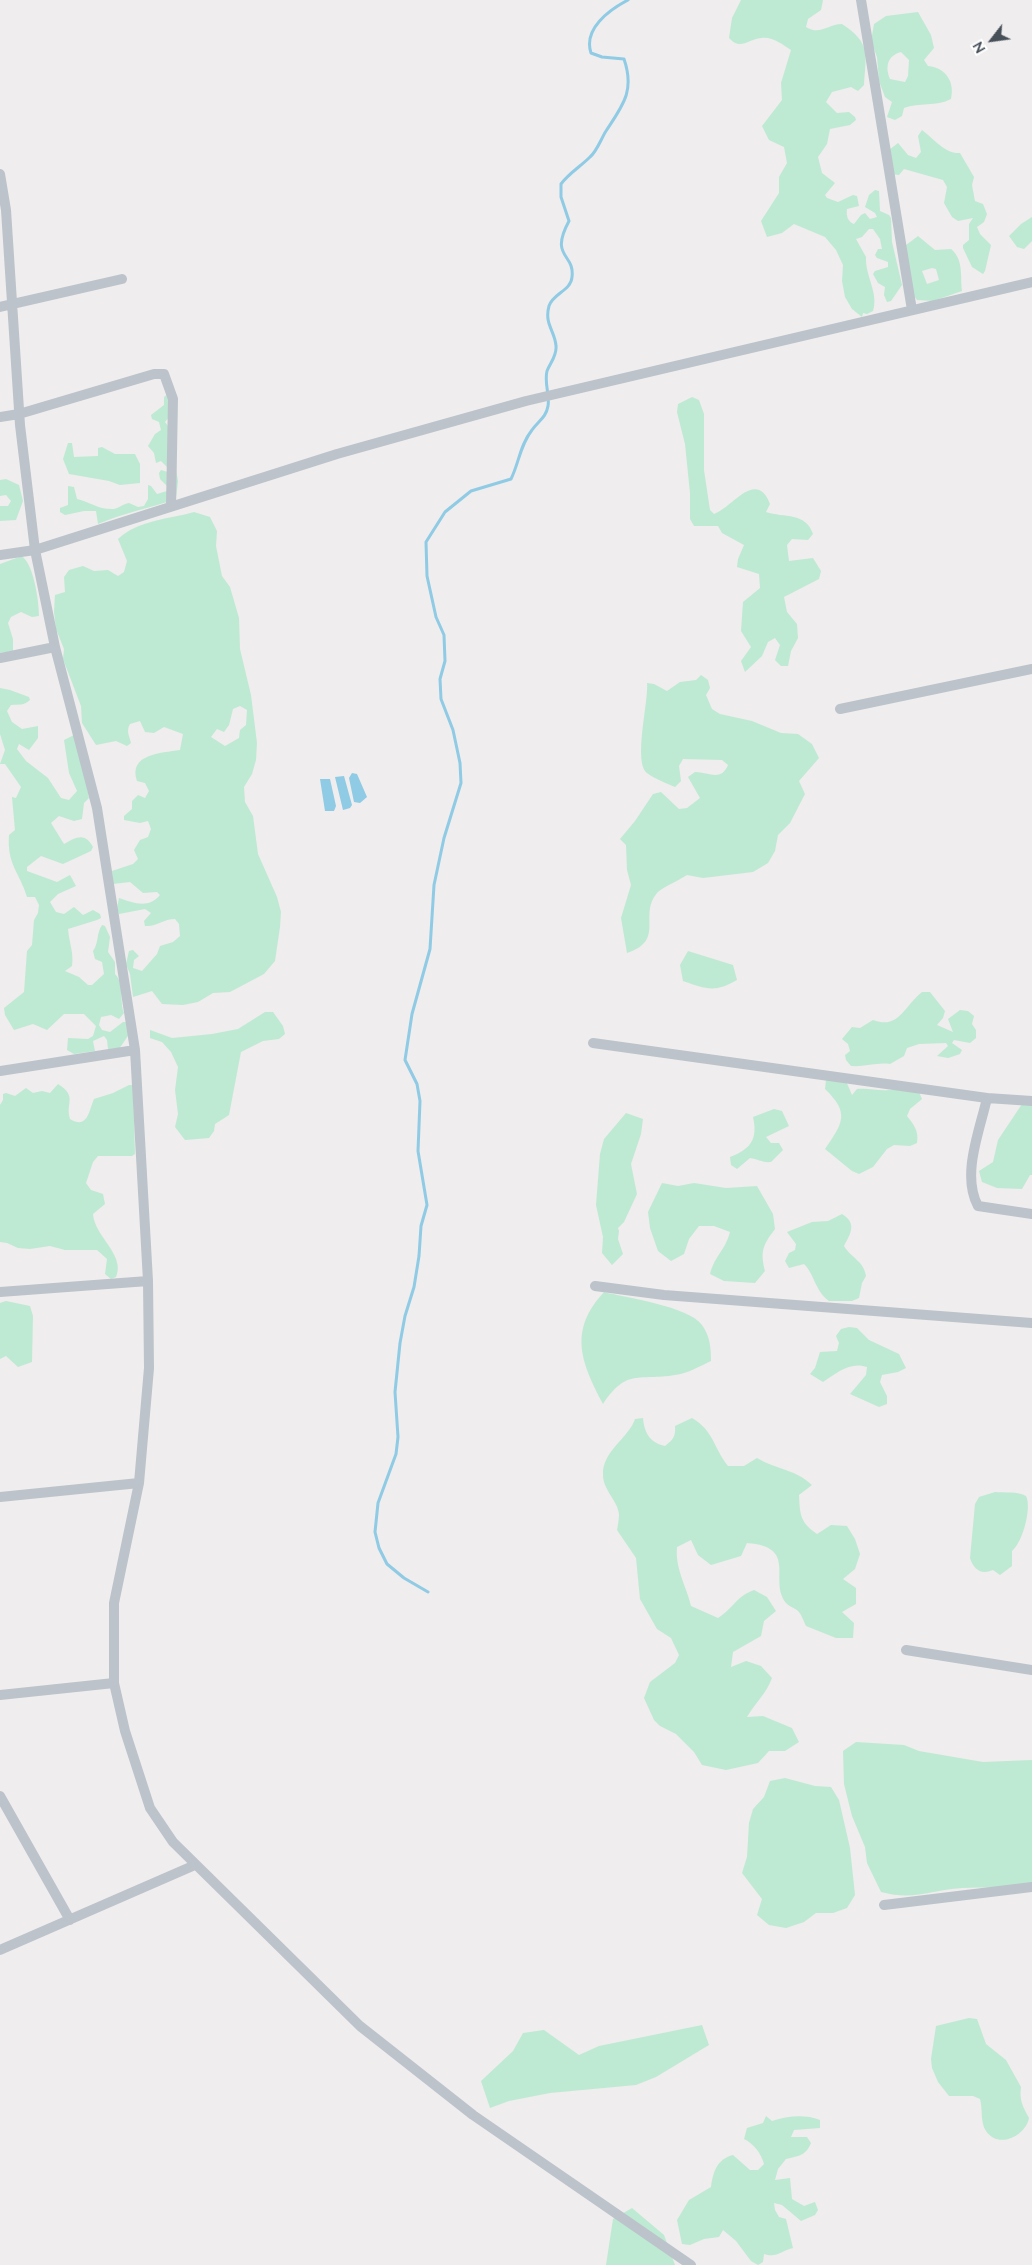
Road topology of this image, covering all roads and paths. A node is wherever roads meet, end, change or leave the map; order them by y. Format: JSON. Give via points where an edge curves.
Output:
{"nodes":[{"id":1,"x":861,"y":0,"type":"edge"},
{"id":2,"x":0,"y":174,"type":"edge"},
{"id":3,"x":122,"y":279,"type":"dead end"},
{"id":4,"x":1032,"y":282,"type":"edge"},
{"id":5,"x":11,"y":305,"type":"junction"},
{"id":6,"x":0,"y":307,"type":"edge"},
{"id":7,"x":912,"y":310,"type":"junction"},
{"id":8,"x":19,"y":414,"type":"junction"},
{"id":9,"x":0,"y":417,"type":"edge"},
{"id":10,"x":171,"y":506,"type":"junction"},
{"id":11,"x":35,"y":550,"type":"junction"},
{"id":12,"x":0,"y":555,"type":"edge"},
{"id":13,"x":55,"y":647,"type":"junction"},
{"id":14,"x":0,"y":658,"type":"edge"},
{"id":15,"x":1032,"y":669,"type":"edge"},
{"id":16,"x":840,"y":709,"type":"dead end"},
{"id":17,"x":593,"y":1043,"type":"dead end"},
{"id":18,"x":135,"y":1050,"type":"junction"},
{"id":19,"x":0,"y":1071,"type":"edge"},
{"id":20,"x":987,"y":1098,"type":"junction"},
{"id":21,"x":1032,"y":1101,"type":"edge"},
{"id":22,"x":1032,"y":1214,"type":"edge"},
{"id":23,"x":148,"y":1280,"type":"junction"},
{"id":24,"x":595,"y":1286,"type":"dead end"},
{"id":25,"x":0,"y":1292,"type":"edge"},
{"id":26,"x":1032,"y":1323,"type":"edge"},
{"id":27,"x":139,"y":1483,"type":"junction"},
{"id":28,"x":0,"y":1498,"type":"edge"},
{"id":29,"x":906,"y":1650,"type":"dead end"},
{"id":30,"x":1032,"y":1670,"type":"edge"},
{"id":31,"x":114,"y":1683,"type":"junction"},
{"id":32,"x":0,"y":1696,"type":"edge"},
{"id":33,"x":0,"y":1796,"type":"edge"},
{"id":34,"x":195,"y":1865,"type":"junction"},
{"id":35,"x":1032,"y":1888,"type":"edge"},
{"id":36,"x":884,"y":1904,"type":"dead end"},
{"id":37,"x":70,"y":1920,"type":"junction"},
{"id":38,"x":0,"y":1950,"type":"edge"},
{"id":39,"x":688,"y":2264,"type":"edge"}],
"edges":[{"from":1,"to":7,"type":"street"},
{"from":2,"to":5,"type":"street","via":[[6,210]]},
{"from":3,"to":5,"type":"street"},
{"from":4,"to":7,"type":"street"},
{"from":5,"to":6,"type":"street"},
{"from":5,"to":8,"type":"street"},
{"from":7,"to":10,"type":"street","via":[[526,401],[337,454]]},
{"from":8,"to":9,"type":"street"},
{"from":8,"to":10,"type":"street","via":[[154,374],[164,374],[173,399]]},
{"from":8,"to":11,"type":"street"},
{"from":10,"to":11,"type":"street"},
{"from":11,"to":12,"type":"street"},
{"from":11,"to":13,"type":"street"},
{"from":13,"to":14,"type":"street"},
{"from":13,"to":18,"type":"street","via":[[97,808]]},
{"from":15,"to":16,"type":"street"},
{"from":17,"to":20,"type":"street"},
{"from":18,"to":19,"type":"street"},
{"from":18,"to":23,"type":"street"},
{"from":20,"to":21,"type":"street"},
{"from":20,"to":22,"type":"street","via":[[973,1158],[972,1196],[978,1206]]},
{"from":23,"to":25,"type":"street"},
{"from":23,"to":27,"type":"street","via":[[149,1368]]},
{"from":24,"to":26,"type":"street","via":[[664,1295]]},
{"from":27,"to":28,"type":"street"},
{"from":27,"to":31,"type":"street","via":[[114,1603]]},
{"from":29,"to":30,"type":"street"},
{"from":31,"to":32,"type":"street"},
{"from":31,"to":34,"type":"street","via":[[124,1731],[150,1808],[164,1831]]},
{"from":33,"to":37,"type":"street"},
{"from":34,"to":37,"type":"street"},
{"from":34,"to":39,"type":"street","via":[[360,2026],[473,2115]]},
{"from":35,"to":36,"type":"street"},
{"from":37,"to":38,"type":"street"}]}
